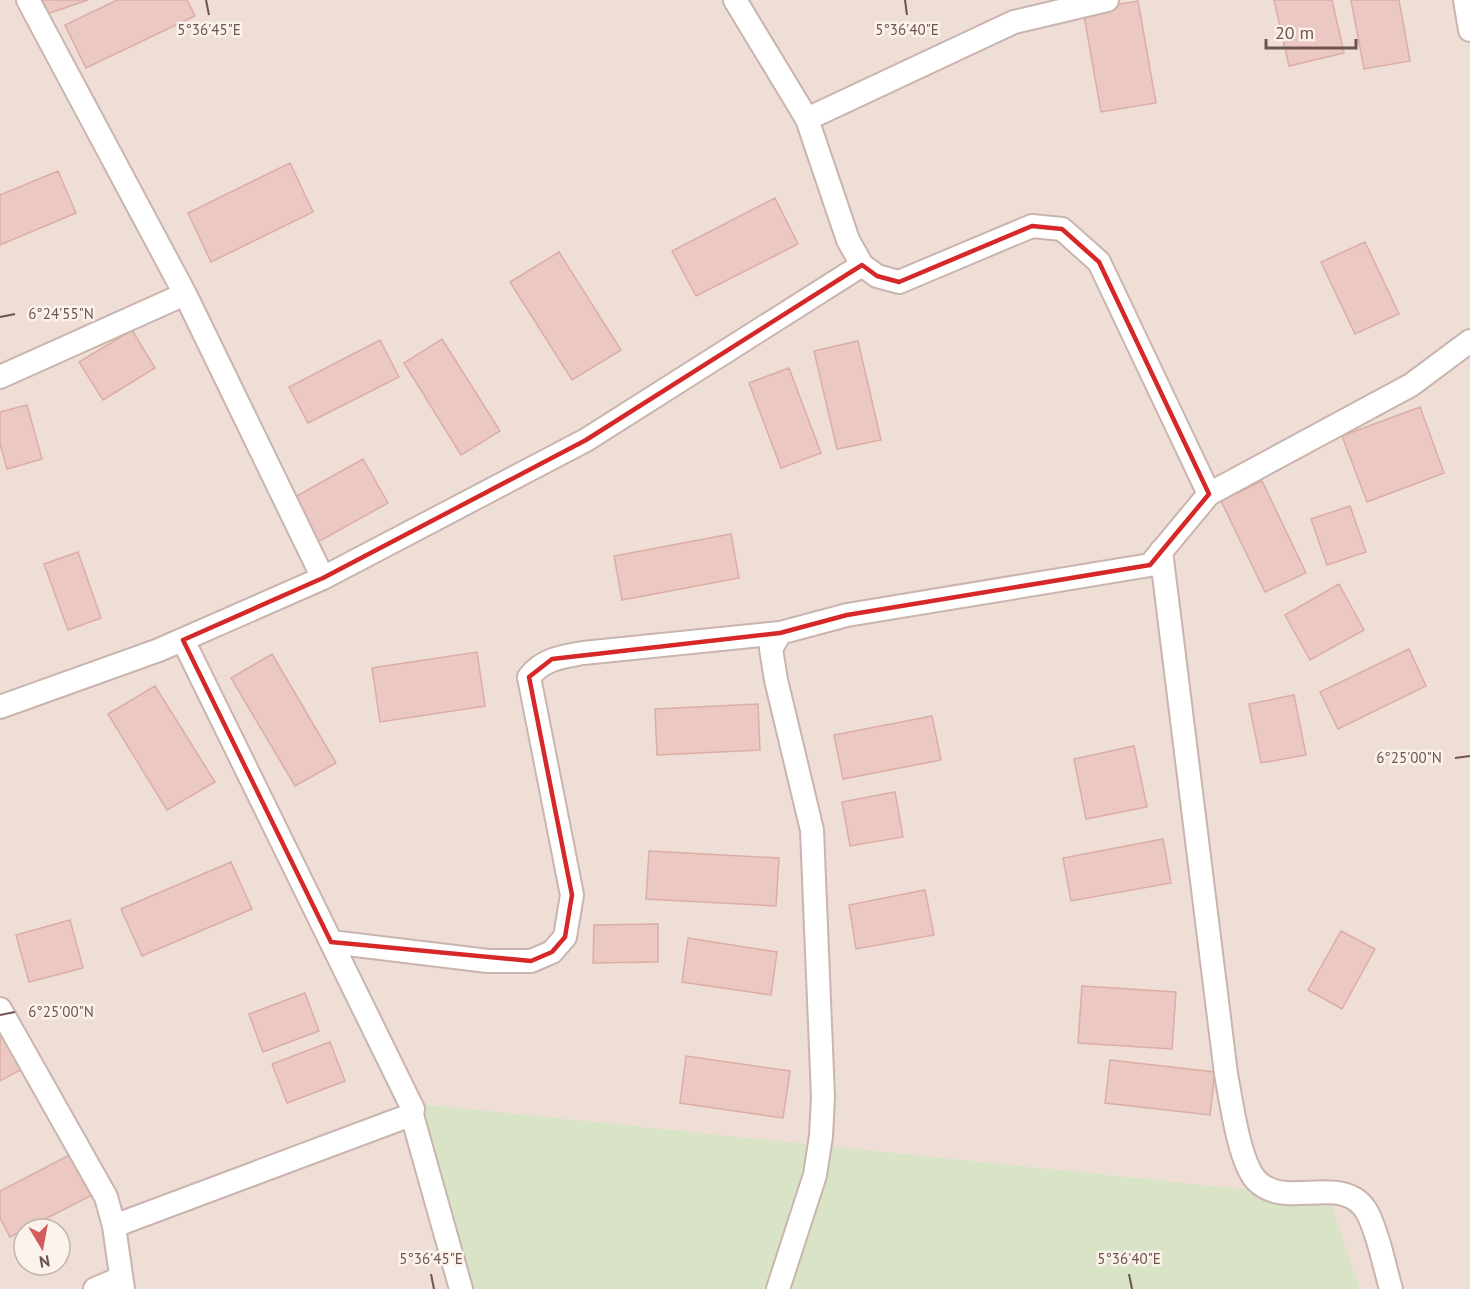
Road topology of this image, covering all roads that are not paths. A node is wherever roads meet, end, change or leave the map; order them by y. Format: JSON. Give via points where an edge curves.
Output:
{"nodes":[{"id":1,"x":28,"y":0,"type":"edge"},
{"id":2,"x":735,"y":0,"type":"edge"},
{"id":3,"x":1107,"y":0,"type":"edge"},
{"id":4,"x":1465,"y":0,"type":"edge"},
{"id":5,"x":1470,"y":30,"type":"edge"},
{"id":6,"x":807,"y":119,"type":"junction"},
{"id":7,"x":862,"y":265,"type":"junction"},
{"id":8,"x":186,"y":294,"type":"junction"},
{"id":9,"x":1470,"y":341,"type":"edge"},
{"id":10,"x":0,"y":377,"type":"edge"},
{"id":11,"x":1209,"y":494,"type":"junction"},
{"id":12,"x":1161,"y":551,"type":"junction"},
{"id":13,"x":324,"y":578,"type":"junction"},
{"id":14,"x":780,"y":633,"type":"junction"},
{"id":15,"x":183,"y":640,"type":"junction"},
{"id":16,"x":0,"y":707,"type":"edge"},
{"id":17,"x":331,"y":942,"type":"junction"},
{"id":18,"x":0,"y":1009,"type":"edge"},
{"id":19,"x":412,"y":1115,"type":"junction"},
{"id":20,"x":114,"y":1227,"type":"junction"},
{"id":21,"x":122,"y":1284,"type":"edge"},
{"id":22,"x":95,"y":1289,"type":"edge"},
{"id":23,"x":461,"y":1289,"type":"edge"},
{"id":24,"x":778,"y":1289,"type":"edge"},
{"id":25,"x":1391,"y":1289,"type":"edge"}],
"edges":[{"from":1,"to":8,"type":"street"},
{"from":2,"to":6,"type":"street"},
{"from":3,"to":6,"type":"street","via":[[1014,22]]},
{"from":4,"to":5,"type":"street"},
{"from":6,"to":7,"type":"street","via":[[848,240]]},
{"from":7,"to":11,"type":"street","via":[[877,276],[899,282],[1032,226],[1062,229],[1099,262]]},
{"from":7,"to":13,"type":"street","via":[[586,440]]},
{"from":8,"to":10,"type":"street"},
{"from":8,"to":13,"type":"street"},
{"from":9,"to":11,"type":"street","via":[[1411,385]]},
{"from":11,"to":12,"type":"street"},
{"from":12,"to":14,"type":"street","via":[[1150,565],[847,615]]},
{"from":12,"to":25,"type":"street","via":[[1226,1074],[1242,1151],[1256,1179],[1271,1190],[1301,1194],[1332,1192],[1353,1197],[1368,1213]]},
{"from":13,"to":15,"type":"street"},
{"from":14,"to":17,"type":"street","via":[[562,657],[537,666],[529,677],[573,895],[565,937],[552,952],[531,961],[488,961]]},
{"from":14,"to":24,"type":"street","via":[[771,649],[776,680],[812,830],[823,1097],[815,1175]]},
{"from":15,"to":16,"type":"street"},
{"from":15,"to":17,"type":"street"},
{"from":17,"to":19,"type":"street","via":[[413,1109]]},
{"from":18,"to":20,"type":"street","via":[[106,1197]]},
{"from":19,"to":20,"type":"street"},
{"from":19,"to":23,"type":"street"},
{"from":20,"to":21,"type":"street"},
{"from":21,"to":22,"type":"street"}]}
